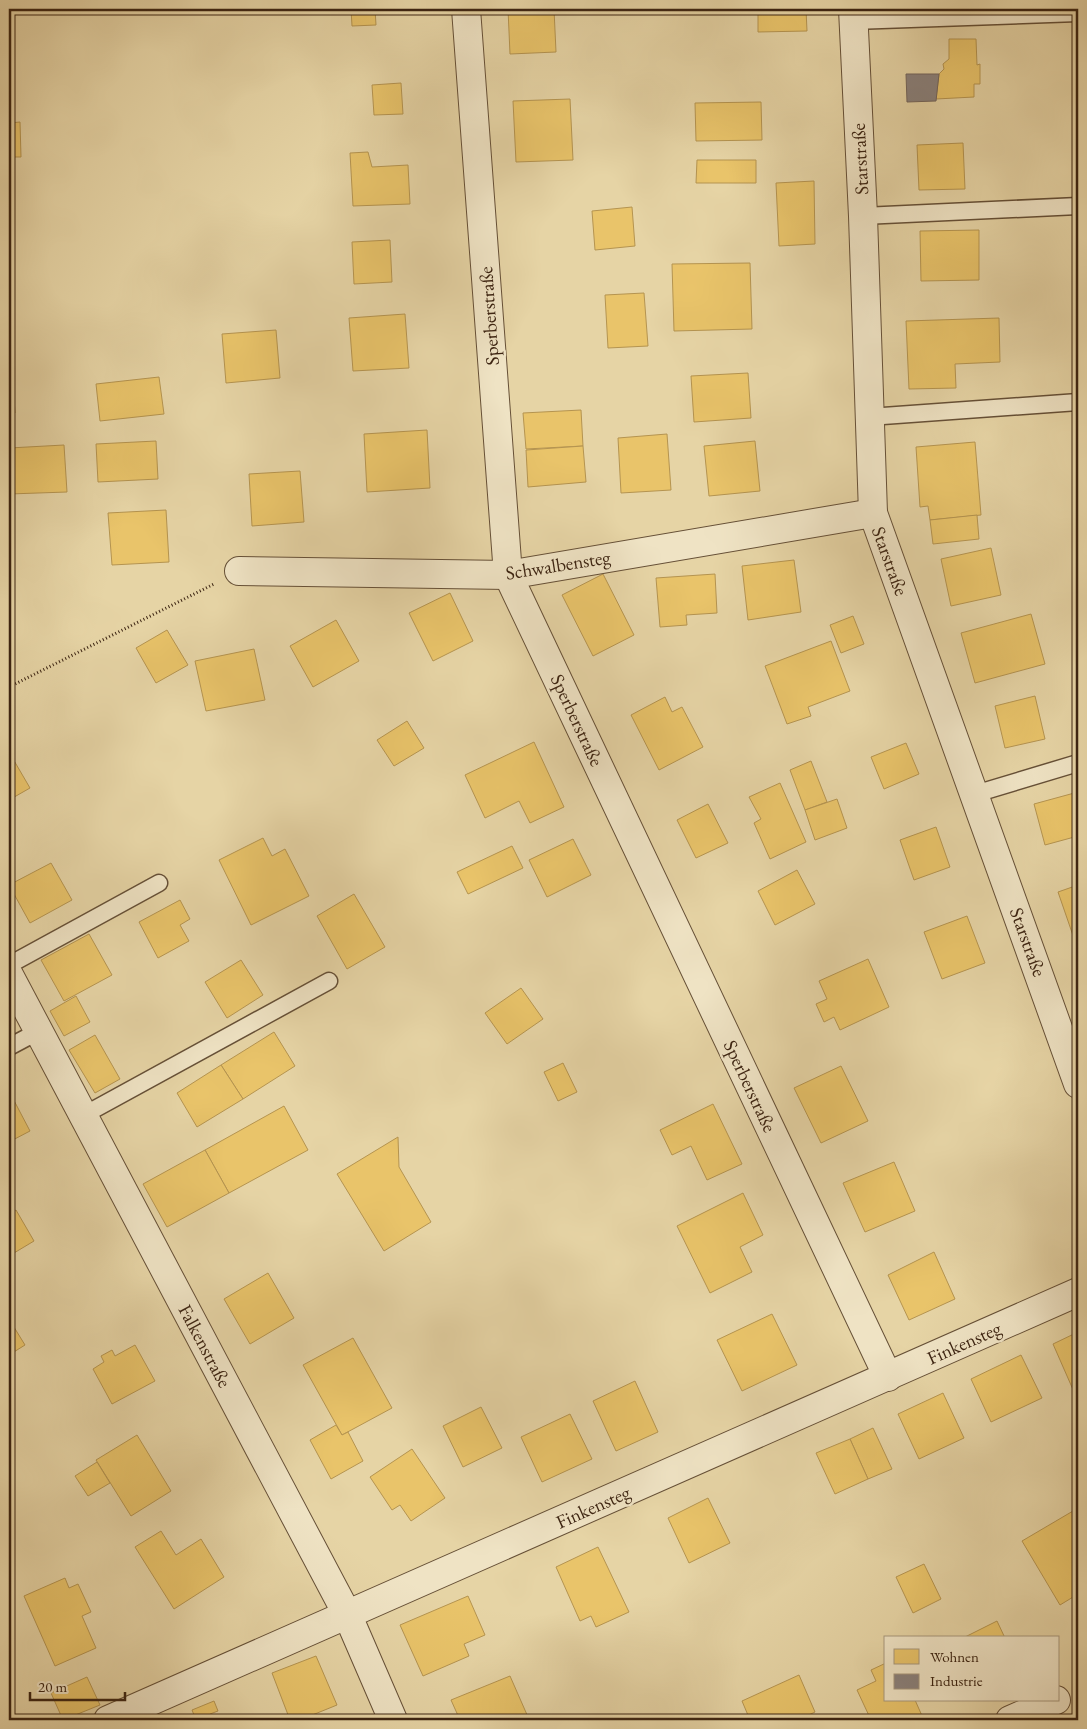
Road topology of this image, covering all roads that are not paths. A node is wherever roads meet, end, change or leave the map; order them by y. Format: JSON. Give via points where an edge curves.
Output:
{"nodes":[{"id":1,"x":466,"y":9,"type":"edge"},
{"id":2,"x":1078,"y":13,"type":"edge"},
{"id":3,"x":853,"y":15,"type":"edge"},
{"id":4,"x":1078,"y":206,"type":"edge"},
{"id":5,"x":863,"y":216,"type":"junction"},
{"id":6,"x":1078,"y":402,"type":"edge"},
{"id":7,"x":869,"y":417,"type":"junction"},
{"id":8,"x":873,"y":514,"type":"junction"},
{"id":9,"x":239,"y":572,"type":"road end"},
{"id":10,"x":508,"y":575,"type":"junction"},
{"id":11,"x":1078,"y":763,"type":"edge"},
{"id":12,"x":975,"y":794,"type":"junction"},
{"id":13,"x":159,"y":883,"type":"dead end"},
{"id":14,"x":9,"y":965,"type":"edge"},
{"id":15,"x":9,"y":975,"type":"edge"},
{"id":16,"x":329,"y":981,"type":"dead end"},
{"id":17,"x":39,"y":1031,"type":"junction"},
{"id":18,"x":9,"y":1047,"type":"edge"},
{"id":19,"x":1078,"y":1084,"type":"edge"},
{"id":20,"x":84,"y":1115,"type":"junction"},
{"id":21,"x":1078,"y":1292,"type":"edge"},
{"id":22,"x":888,"y":1378,"type":"junction"},
{"id":23,"x":348,"y":1616,"type":"junction"},
{"id":24,"x":1078,"y":1691,"type":"edge"},
{"id":25,"x":1060,"y":1699,"type":"edge"},
{"id":26,"x":1052,"y":1702,"type":"edge"},
{"id":27,"x":108,"y":1720,"type":"edge"},
{"id":28,"x":393,"y":1720,"type":"edge"},
{"id":29,"x":1010,"y":1720,"type":"edge"}],
"edges":[{"from":1,"to":10,"type":"street","name":"Sperberstraße"},
{"from":2,"to":3,"type":"lane"},
{"from":3,"to":5,"type":"street","name":"Starstraße"},
{"from":4,"to":5,"type":"lane"},
{"from":5,"to":7,"type":"street","name":"Starstraße"},
{"from":6,"to":7,"type":"lane"},
{"from":7,"to":8,"type":"street","name":"Starstraße"},
{"from":8,"to":10,"type":"street","name":"Schwalbensteg"},
{"from":8,"to":12,"type":"street","name":"Starstraße"},
{"from":9,"to":10,"type":"street","name":"Schwalbensteg"},
{"from":10,"to":22,"type":"street","name":"Sperberstraße"},
{"from":11,"to":12,"type":"lane"},
{"from":12,"to":19,"type":"street","name":"Starstraße"},
{"from":13,"to":14,"type":"lane"},
{"from":15,"to":17,"type":"street","name":"Falkenstraße"},
{"from":16,"to":20,"type":"lane"},
{"from":17,"to":18,"type":"lane"},
{"from":17,"to":20,"type":"street","name":"Falkenstraße"},
{"from":20,"to":23,"type":"street","name":"Falkenstraße"},
{"from":21,"to":22,"type":"street","name":"Finkensteg"},
{"from":22,"to":23,"type":"street","name":"Finkensteg"},
{"from":23,"to":27,"type":"street","name":"Finkensteg"},
{"from":23,"to":28,"type":"street","name":"Falkenstraße"},
{"from":24,"to":25,"type":"street"},
{"from":26,"to":29,"type":"street"}]}
